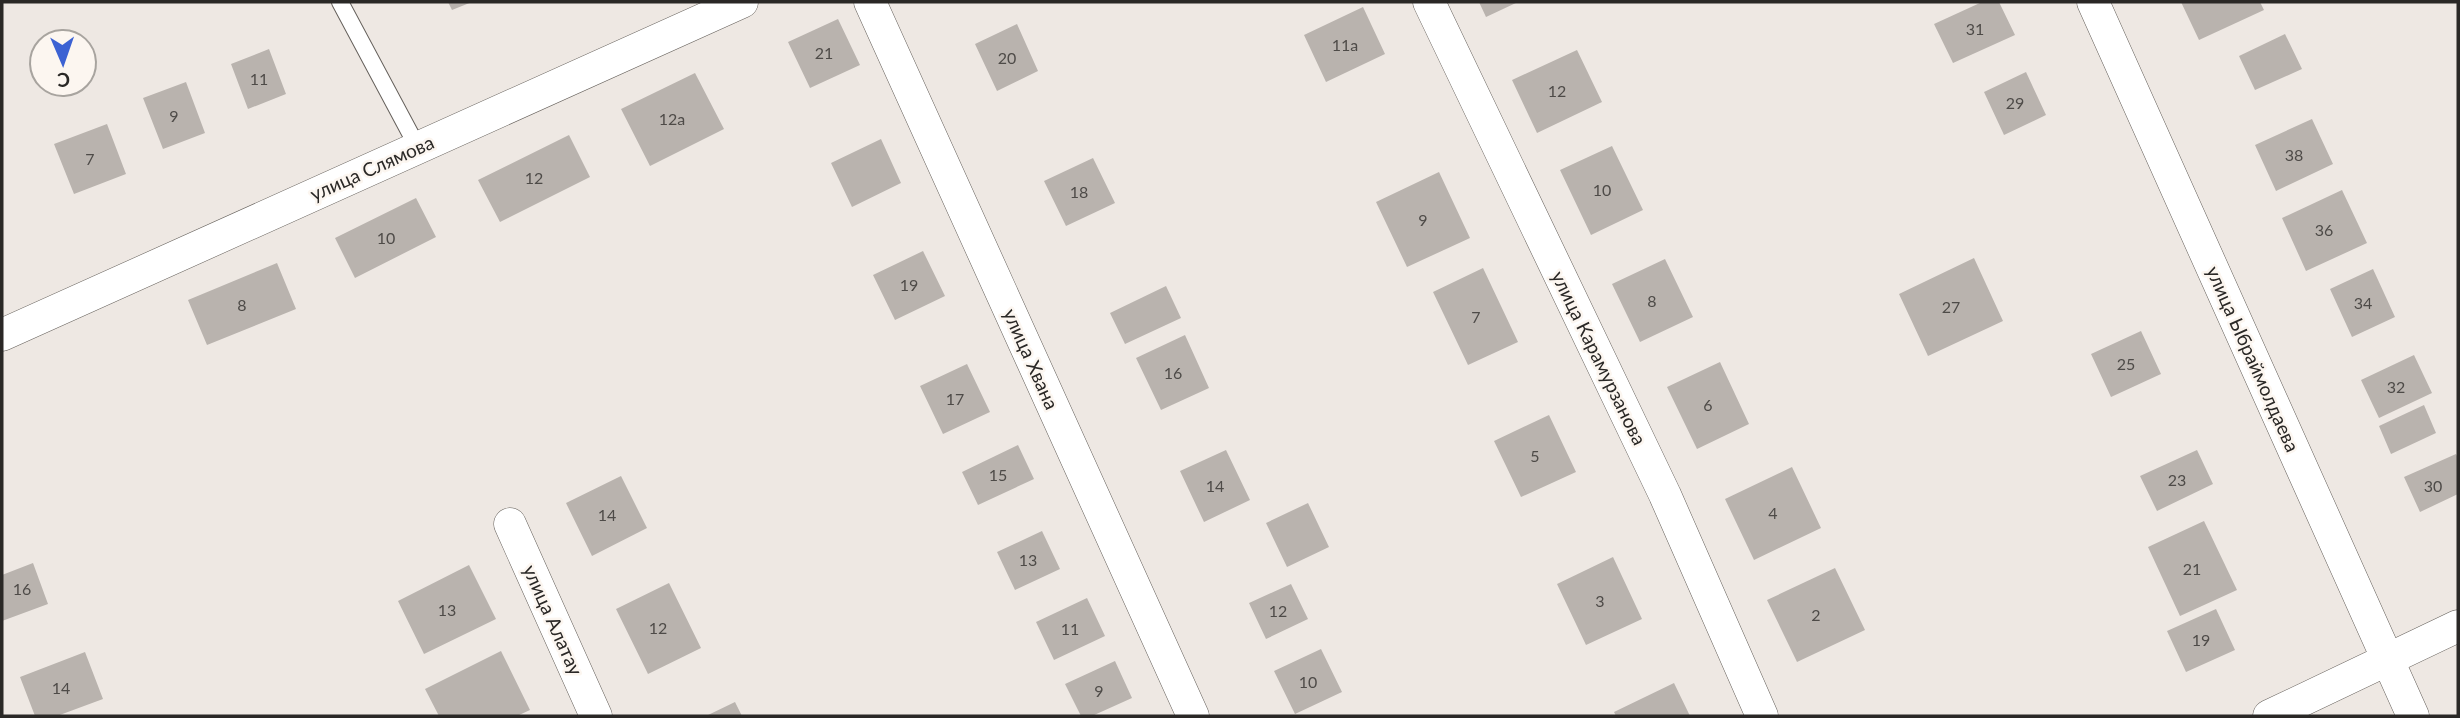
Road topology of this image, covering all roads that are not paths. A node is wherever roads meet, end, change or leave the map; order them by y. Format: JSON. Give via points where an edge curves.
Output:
{"nodes":[{"id":1,"x":340,"y":2,"type":"edge"},
{"id":2,"x":742,"y":2,"type":"edge"},
{"id":3,"x":870,"y":2,"type":"edge"},
{"id":4,"x":1429,"y":2,"type":"edge"},
{"id":5,"x":2092,"y":2,"type":"edge"},
{"id":6,"x":418,"y":148,"type":"junction"},
{"id":7,"x":2,"y":335,"type":"edge"},
{"id":8,"x":510,"y":523,"type":"dead end"},
{"id":9,"x":2458,"y":626,"type":"edge"},
{"id":10,"x":2388,"y":658,"type":"junction"},
{"id":11,"x":596,"y":716,"type":"edge"},
{"id":12,"x":1192,"y":716,"type":"edge"},
{"id":13,"x":1762,"y":716,"type":"edge"},
{"id":14,"x":2269,"y":716,"type":"edge"},
{"id":15,"x":2413,"y":716,"type":"edge"}],
"edges":[{"from":1,"to":6,"type":"lane"},
{"from":2,"to":6,"type":"street","name":"улица Слямова"},
{"from":3,"to":12,"type":"street","name":"улица Хвана"},
{"from":4,"to":13,"type":"street","name":"улица Карамурзанова","via":[[1665,495]]},
{"from":5,"to":10,"type":"street","name":"улица Ыбраймолдаева"},
{"from":6,"to":7,"type":"street","name":"улица Слямова"},
{"from":8,"to":11,"type":"street","name":"улица Алатау"},
{"from":9,"to":10,"type":"street"},
{"from":10,"to":14,"type":"street"},
{"from":10,"to":15,"type":"street","name":"улица Ыбраймолдаева"}]}
